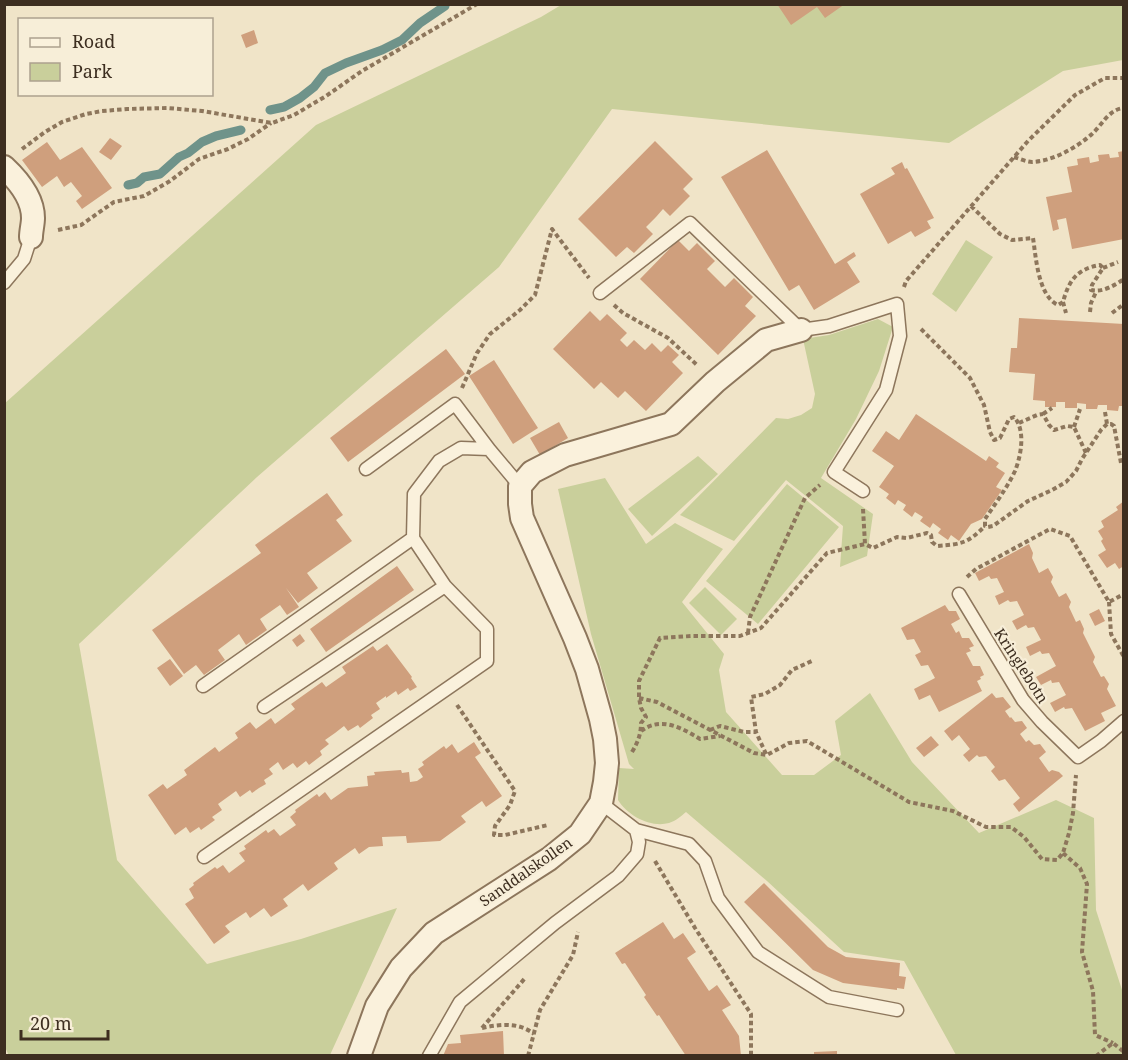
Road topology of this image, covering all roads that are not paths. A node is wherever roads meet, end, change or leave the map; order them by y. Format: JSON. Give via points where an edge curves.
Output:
{"nodes":[{"id":1,"x":4,"y":167,"type":"edge"},
{"id":2,"x":30,"y":237,"type":"joint"},
{"id":3,"x":4,"y":283,"type":"edge"},
{"id":4,"x":600,"y":293,"type":"road end"},
{"id":5,"x":801,"y":330,"type":"junction"},
{"id":6,"x":489,"y":449,"type":"junction"},
{"id":7,"x":366,"y":469,"type":"dead end"},
{"id":8,"x":520,"y":486,"type":"junction"},
{"id":9,"x":863,"y":491,"type":"road end"},
{"id":10,"x":413,"y":538,"type":"junction"},
{"id":11,"x":445,"y":586,"type":"junction"},
{"id":12,"x":959,"y":594,"type":"road end"},
{"id":13,"x":203,"y":686,"type":"dead end"},
{"id":14,"x":264,"y":707,"type":"dead end"},
{"id":15,"x":1124,"y":721,"type":"edge"},
{"id":16,"x":601,"y":803,"type":"junction"},
{"id":17,"x":636,"y":830,"type":"junction"},
{"id":18,"x":204,"y":857,"type":"dead end"},
{"id":19,"x":897,"y":1010,"type":"dead end"},
{"id":20,"x":359,"y":1056,"type":"edge"},
{"id":21,"x":429,"y":1056,"type":"edge"}],
"edges":[{"from":1,"to":2,"type":"street","via":[[28,198],[33,215]]},
{"from":2,"to":3,"type":"lane","via":[[24,259]]},
{"from":4,"to":5,"type":"lane","via":[[690,223]]},
{"from":5,"to":8,"type":"street","via":[[766,340],[721,389],[671,424],[565,455],[532,472]]},
{"from":5,"to":9,"type":"lane","via":[[829,326],[897,304],[900,336],[886,390],[834,472]]},
{"from":6,"to":7,"type":"lane","via":[[455,404]]},
{"from":6,"to":8,"type":"lane"},
{"from":6,"to":10,"type":"lane","via":[[461,448],[439,461],[414,494]]},
{"from":8,"to":16,"type":"street","name":"Sanddalskollen","via":[[522,518],[575,638],[601,719],[607,763]]},
{"from":10,"to":11,"type":"lane"},
{"from":10,"to":13,"type":"lane"},
{"from":11,"to":14,"type":"lane"},
{"from":11,"to":18,"type":"lane","via":[[487,628],[487,661]]},
{"from":12,"to":15,"type":"lane","name":"Kringlebotn","via":[[1023,700],[1078,756]]},
{"from":16,"to":17,"type":"lane"},
{"from":16,"to":20,"type":"street","name":"Sanddalskollen","via":[[580,834],[557,853],[434,933],[401,968],[377,1006]]},
{"from":17,"to":19,"type":"lane","via":[[689,844],[705,861],[718,898],[758,952],[829,997]]},
{"from":17,"to":21,"type":"lane","via":[[637,854],[618,876],[460,1002]]}]}
